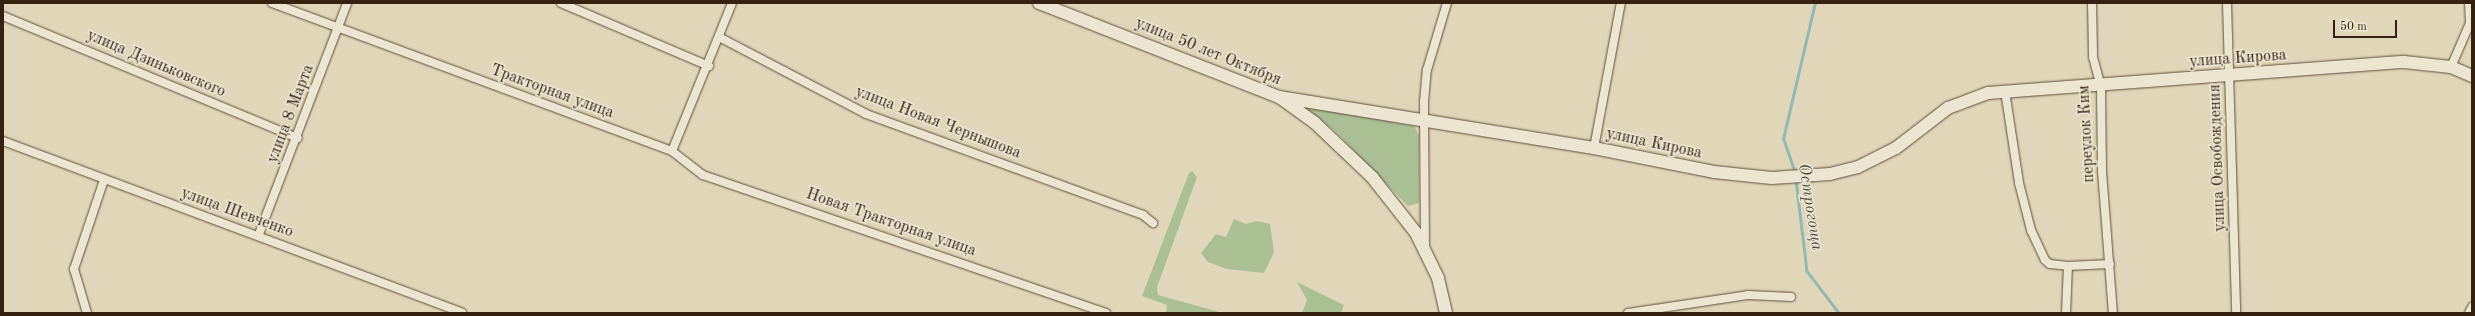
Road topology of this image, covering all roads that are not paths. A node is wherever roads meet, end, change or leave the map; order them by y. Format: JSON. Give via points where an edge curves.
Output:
{"nodes":[{"id":1,"x":272,"y":3,"type":"edge"},
{"id":2,"x":347,"y":3,"type":"edge"},
{"id":3,"x":561,"y":3,"type":"edge"},
{"id":4,"x":732,"y":3,"type":"edge"},
{"id":5,"x":1039,"y":3,"type":"edge"},
{"id":6,"x":1447,"y":3,"type":"edge"},
{"id":7,"x":1621,"y":3,"type":"edge"},
{"id":8,"x":2092,"y":3,"type":"edge"},
{"id":9,"x":2227,"y":3,"type":"edge"},
{"id":10,"x":2469,"y":3,"type":"edge"},
{"id":11,"x":3,"y":16,"type":"edge"},
{"id":12,"x":338,"y":28,"type":"junction"},
{"id":13,"x":719,"y":37,"type":"junction"},
{"id":14,"x":709,"y":66,"type":"junction"},
{"id":15,"x":2451,"y":67,"type":"junction"},
{"id":16,"x":2230,"y":76,"type":"junction"},
{"id":17,"x":2472,"y":76,"type":"edge"},
{"id":18,"x":2101,"y":87,"type":"junction"},
{"id":19,"x":2004,"y":91,"type":"junction"},
{"id":20,"x":1279,"y":97,"type":"junction"},
{"id":21,"x":1425,"y":119,"type":"junction"},
{"id":22,"x":298,"y":138,"type":"junction"},
{"id":23,"x":3,"y":141,"type":"edge"},
{"id":24,"x":1594,"y":148,"type":"junction"},
{"id":25,"x":672,"y":151,"type":"junction"},
{"id":26,"x":104,"y":180,"type":"junction"},
{"id":27,"x":1153,"y":223,"type":"dead end"},
{"id":28,"x":259,"y":234,"type":"junction"},
{"id":29,"x":1425,"y":249,"type":"junction"},
{"id":30,"x":2110,"y":264,"type":"junction"},
{"id":31,"x":2068,"y":266,"type":"junction"},
{"id":32,"x":1791,"y":297,"type":"dead end"},
{"id":33,"x":2472,"y":307,"type":"edge"},
{"id":34,"x":87,"y":313,"type":"edge"},
{"id":35,"x":462,"y":313,"type":"edge"},
{"id":36,"x":1106,"y":313,"type":"edge"},
{"id":37,"x":1446,"y":313,"type":"edge"},
{"id":38,"x":1628,"y":313,"type":"edge"},
{"id":39,"x":2066,"y":313,"type":"edge"},
{"id":40,"x":2114,"y":313,"type":"edge"},
{"id":41,"x":2236,"y":313,"type":"edge"},
{"id":42,"x":2468,"y":313,"type":"edge"}],
"edges":[{"from":1,"to":12,"type":"street","name":"Тракторная улица"},
{"from":2,"to":12,"type":"street","name":"улица 8 Марта"},
{"from":3,"to":14,"type":"street"},
{"from":4,"to":13,"type":"street"},
{"from":5,"to":20,"type":"main road","name":"улица 50 лет Октября"},
{"from":6,"to":21,"type":"street","name":"улица 50 лет Октября","via":[[1427,70]]},
{"from":7,"to":24,"type":"street"},
{"from":8,"to":18,"type":"street","name":"переулок Ким","via":[[2093,57]]},
{"from":9,"to":16,"type":"street","name":"улица Освобождения"},
{"from":10,"to":15,"type":"street","via":[[2470,23]]},
{"from":11,"to":22,"type":"street","name":"улица Дзиньковского"},
{"from":12,"to":22,"type":"street","name":"улица 8 Марта"},
{"from":12,"to":25,"type":"street","name":"Тракторная улица"},
{"from":13,"to":14,"type":"street"},
{"from":13,"to":27,"type":"street","name":"улица Новая Чернышова","via":[[866,114],[1143,215]]},
{"from":14,"to":25,"type":"street"},
{"from":15,"to":16,"type":"main road","name":"улица Кирова","via":[[2404,62]]},
{"from":15,"to":17,"type":"main road","name":"улица Кирова"},
{"from":16,"to":18,"type":"main road","name":"улица Кирова"},
{"from":16,"to":41,"type":"street","name":"улица Освобождения"},
{"from":18,"to":19,"type":"main road","name":"улица Кирова"},
{"from":18,"to":30,"type":"street","name":"переулок Ким","via":[[2102,171]]},
{"from":19,"to":24,"type":"main road","name":"улица Кирова","via":[[1975,96],[1948,108],[1871,161],[1816,176],[1772,178],[1714,172]]},
{"from":19,"to":31,"type":"street","via":[[2018,182],[2031,230],[2045,260],[2050,264]]},
{"from":20,"to":21,"type":"main road","name":"улица Кирова"},
{"from":20,"to":29,"type":"main road","name":"улица 50 лет Октября","via":[[1341,146],[1372,177],[1399,209]]},
{"from":21,"to":24,"type":"main road","name":"улица Кирова"},
{"from":21,"to":29,"type":"street","name":"улица 50 лет Октября"},
{"from":22,"to":28,"type":"street","name":"улица 8 Марта"},
{"from":23,"to":26,"type":"street","name":"улица Шевченко"},
{"from":25,"to":36,"type":"street","name":"Новая Тракторная улица","via":[[703,175]]},
{"from":26,"to":28,"type":"street","name":"улица Шевченко"},
{"from":26,"to":34,"type":"street","via":[[74,269]]},
{"from":28,"to":35,"type":"street","name":"улица Шевченко"},
{"from":29,"to":37,"type":"main road","name":"улица 50 лет Октября","via":[[1438,278]]},
{"from":30,"to":31,"type":"street"},
{"from":30,"to":40,"type":"street","name":"переулок Ким"},
{"from":31,"to":39,"type":"street"},
{"from":32,"to":38,"type":"street","via":[[1748,295]]},
{"from":33,"to":42,"type":"street"}]}
